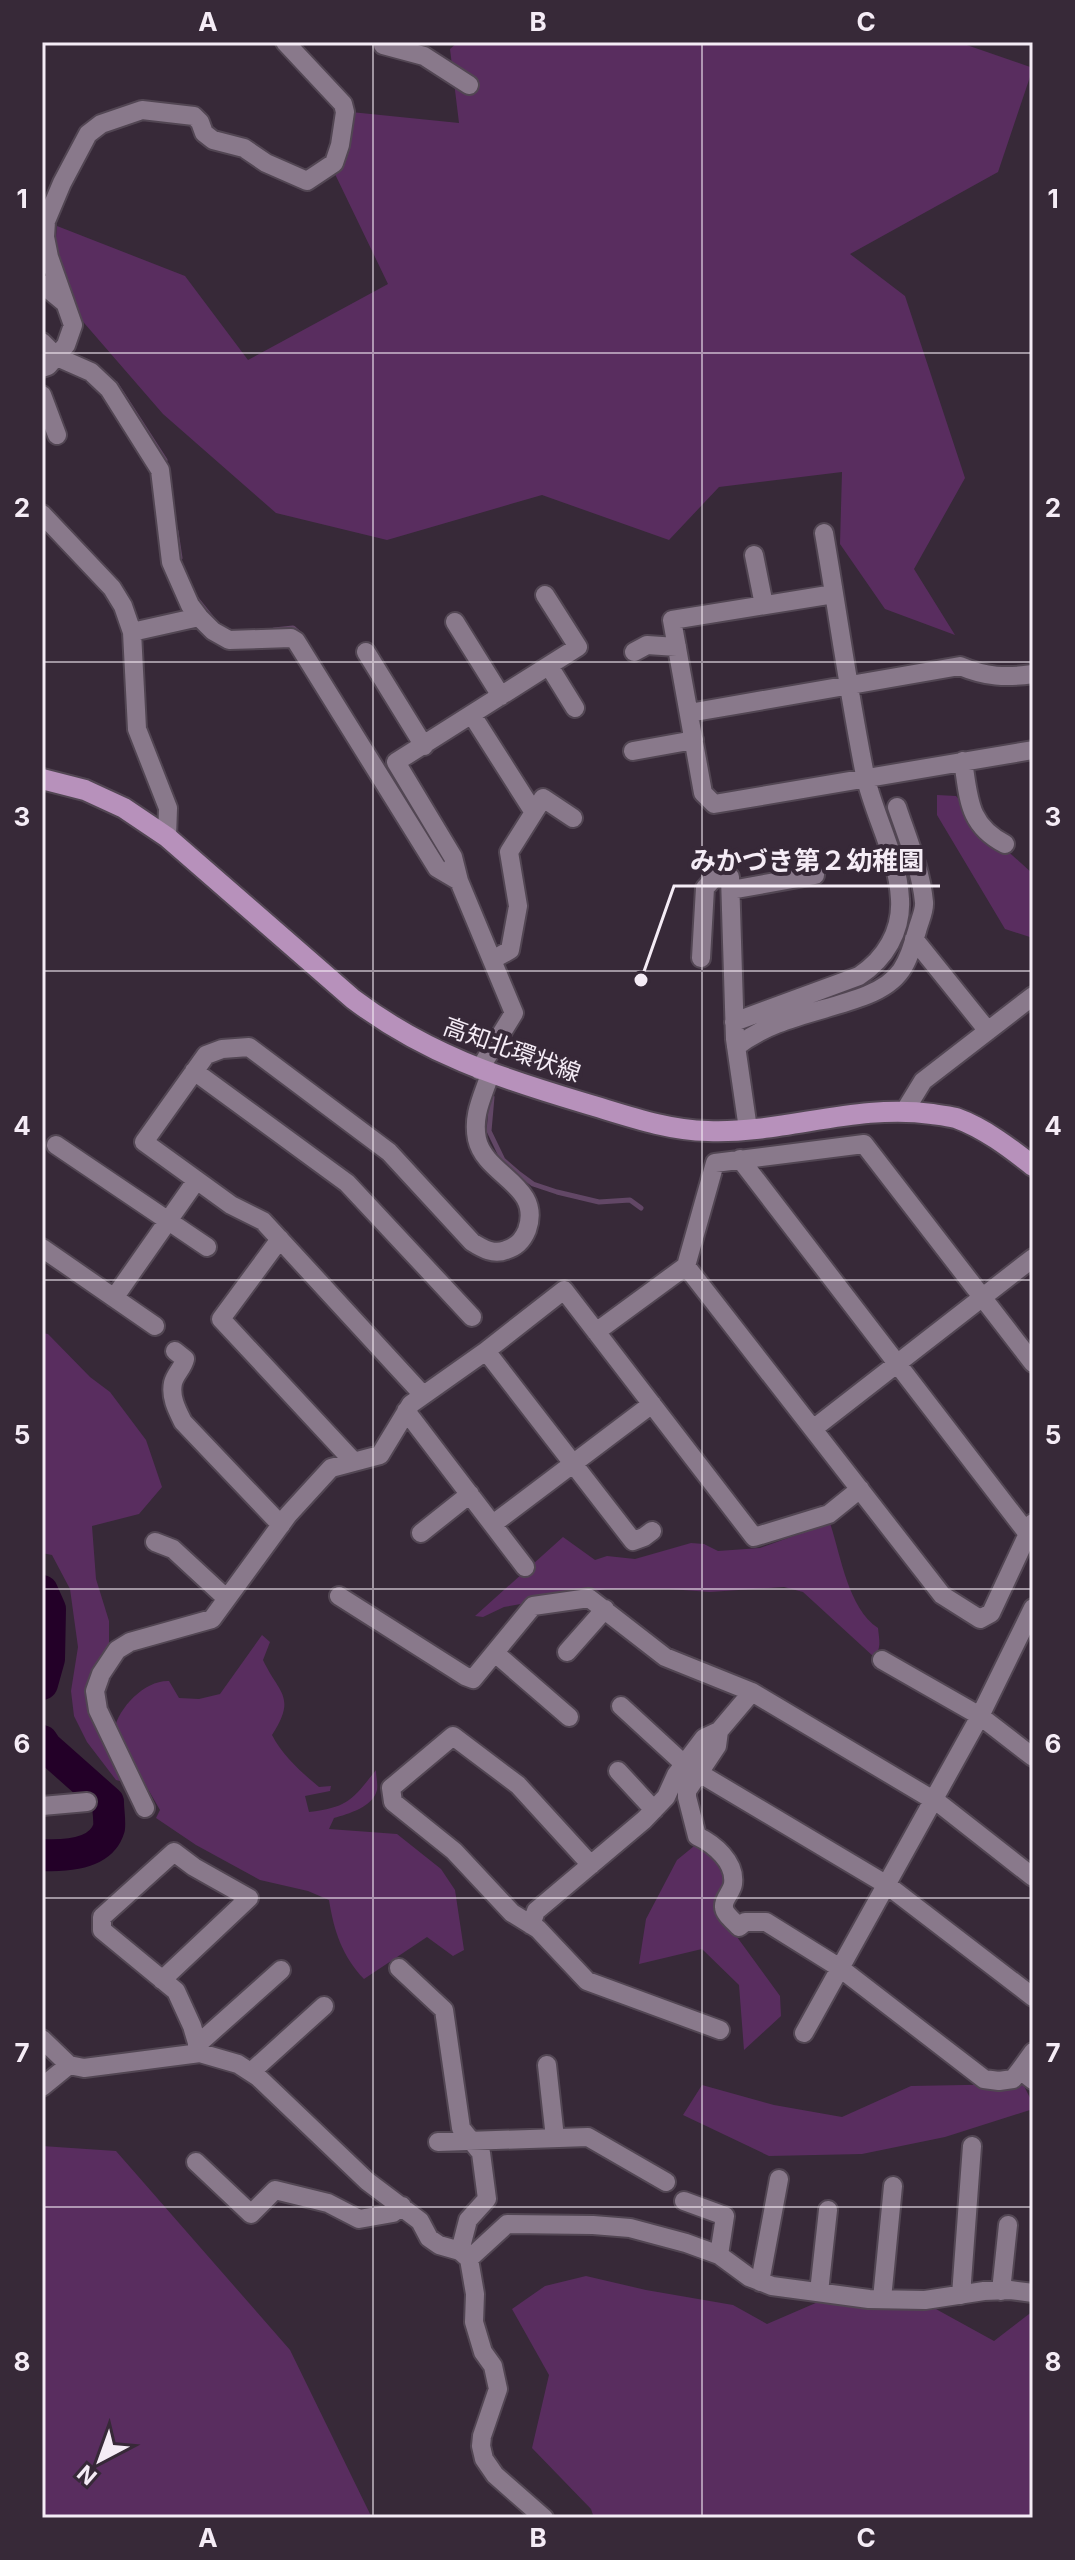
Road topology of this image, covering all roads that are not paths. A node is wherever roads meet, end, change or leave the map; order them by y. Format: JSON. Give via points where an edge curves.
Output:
{"nodes":[{"id":1,"x":285,"y":42,"type":"edge"},
{"id":2,"x":384,"y":42,"type":"edge"},
{"id":3,"x":469,"y":85,"type":"dead end"},
{"id":4,"x":42,"y":284,"type":"edge"},
{"id":5,"x":65,"y":303,"type":"junction"},
{"id":6,"x":42,"y":342,"type":"edge"},
{"id":7,"x":49,"y":362,"type":"edge"},
{"id":8,"x":42,"y":395,"type":"edge"},
{"id":9,"x":57,"y":435,"type":"dead end"},
{"id":10,"x":42,"y":514,"type":"edge"},
{"id":11,"x":824,"y":533,"type":"dead end"},
{"id":12,"x":754,"y":555,"type":"dead end"},
{"id":13,"x":834,"y":594,"type":"junction"},
{"id":14,"x":545,"y":595,"type":"dead end"},
{"id":15,"x":764,"y":605,"type":"junction"},
{"id":16,"x":199,"y":617,"type":"junction"},
{"id":17,"x":455,"y":622,"type":"dead end"},
{"id":18,"x":132,"y":632,"type":"junction"},
{"id":19,"x":677,"y":647,"type":"junction"},
{"id":20,"x":366,"y":652,"type":"dead end"},
{"id":21,"x":634,"y":652,"type":"dead end"},
{"id":22,"x":549,"y":666,"type":"junction"},
{"id":23,"x":1033,"y":674,"type":"edge"},
{"id":24,"x":850,"y":685,"type":"junction"},
{"id":25,"x":501,"y":696,"type":"junction"},
{"id":26,"x":575,"y":708,"type":"dead end"},
{"id":27,"x":689,"y":713,"type":"junction"},
{"id":28,"x":472,"y":715,"type":"junction"},
{"id":29,"x":694,"y":740,"type":"junction"},
{"id":30,"x":424,"y":746,"type":"junction"},
{"id":31,"x":1033,"y":750,"type":"edge"},
{"id":32,"x":633,"y":751,"type":"dead end"},
{"id":33,"x":963,"y":761,"type":"junction"},
{"id":34,"x":866,"y":778,"type":"junction"},
{"id":35,"x":42,"y":779,"type":"edge"},
{"id":36,"x":897,"y":807,"type":"dead end"},
{"id":37,"x":533,"y":811,"type":"junction"},
{"id":38,"x":573,"y":818,"type":"dead end"},
{"id":39,"x":167,"y":837,"type":"junction"},
{"id":40,"x":1005,"y":844,"type":"dead end"},
{"id":41,"x":815,"y":875,"type":"dead end"},
{"id":42,"x":459,"y":881,"type":"junction"},
{"id":43,"x":731,"y":890,"type":"junction"},
{"id":44,"x":914,"y":939,"type":"junction"},
{"id":45,"x":701,"y":958,"type":"dead end"},
{"id":46,"x":492,"y":960,"type":"junction"},
{"id":47,"x":1033,"y":996,"type":"edge"},
{"id":48,"x":734,"y":1022,"type":"junction"},
{"id":49,"x":988,"y":1031,"type":"junction"},
{"id":50,"x":736,"y":1047,"type":"junction"},
{"id":51,"x":194,"y":1071,"type":"junction"},
{"id":52,"x":485,"y":1072,"type":"junction"},
{"id":53,"x":904,"y":1112,"type":"junction"},
{"id":54,"x":748,"y":1129,"type":"junction"},
{"id":55,"x":56,"y":1145,"type":"dead end"},
{"id":56,"x":740,"y":1159,"type":"junction"},
{"id":57,"x":1033,"y":1166,"type":"edge"},
{"id":58,"x":196,"y":1181,"type":"junction"},
{"id":59,"x":168,"y":1221,"type":"junction"},
{"id":60,"x":280,"y":1239,"type":"junction"},
{"id":61,"x":207,"y":1247,"type":"dead end"},
{"id":62,"x":42,"y":1248,"type":"edge"},
{"id":63,"x":1033,"y":1258,"type":"edge"},
{"id":64,"x":686,"y":1266,"type":"junction"},
{"id":65,"x":983,"y":1297,"type":"junction"},
{"id":66,"x":114,"y":1298,"type":"junction"},
{"id":67,"x":472,"y":1317,"type":"dead end"},
{"id":68,"x":155,"y":1326,"type":"dead end"},
{"id":69,"x":596,"y":1332,"type":"junction"},
{"id":70,"x":175,"y":1351,"type":"dead end"},
{"id":71,"x":486,"y":1351,"type":"junction"},
{"id":72,"x":1033,"y":1363,"type":"edge"},
{"id":73,"x":897,"y":1364,"type":"junction"},
{"id":74,"x":423,"y":1395,"type":"junction"},
{"id":75,"x":652,"y":1404,"type":"junction"},
{"id":76,"x":406,"y":1411,"type":"junction"},
{"id":77,"x":813,"y":1429,"type":"junction"},
{"id":78,"x":354,"y":1462,"type":"junction"},
{"id":79,"x":573,"y":1464,"type":"junction"},
{"id":80,"x":860,"y":1489,"type":"junction"},
{"id":81,"x":470,"y":1494,"type":"junction"},
{"id":82,"x":493,"y":1524,"type":"junction"},
{"id":83,"x":281,"y":1525,"type":"junction"},
{"id":84,"x":1031,"y":1528,"type":"edge"},
{"id":85,"x":652,"y":1531,"type":"dead end"},
{"id":86,"x":421,"y":1533,"type":"dead end"},
{"id":87,"x":155,"y":1542,"type":"dead end"},
{"id":88,"x":525,"y":1567,"type":"dead end"},
{"id":89,"x":339,"y":1596,"type":"dead end"},
{"id":90,"x":226,"y":1598,"type":"junction"},
{"id":91,"x":605,"y":1609,"type":"junction"},
{"id":92,"x":1032,"y":1614,"type":"edge"},
{"id":93,"x":567,"y":1652,"type":"dead end"},
{"id":94,"x":495,"y":1653,"type":"junction"},
{"id":95,"x":882,"y":1660,"type":"dead end"},
{"id":96,"x":752,"y":1692,"type":"junction"},
{"id":97,"x":621,"y":1706,"type":"dead end"},
{"id":98,"x":980,"y":1716,"type":"junction"},
{"id":99,"x":569,"y":1717,"type":"dead end"},
{"id":100,"x":1033,"y":1757,"type":"edge"},
{"id":101,"x":692,"y":1768,"type":"junction"},
{"id":102,"x":618,"y":1771,"type":"dead end"},
{"id":103,"x":933,"y":1801,"type":"junction"},
{"id":104,"x":87,"y":1802,"type":"dead end"},
{"id":105,"x":42,"y":1806,"type":"edge"},
{"id":106,"x":145,"y":1808,"type":"dead end"},
{"id":107,"x":654,"y":1810,"type":"junction"},
{"id":108,"x":591,"y":1865,"type":"junction"},
{"id":109,"x":1033,"y":1877,"type":"edge"},
{"id":110,"x":887,"y":1885,"type":"junction"},
{"id":111,"x":531,"y":1925,"type":"junction"},
{"id":112,"x":399,"y":1968,"type":"dead end"},
{"id":113,"x":840,"y":1968,"type":"junction"},
{"id":114,"x":281,"y":1970,"type":"dead end"},
{"id":115,"x":162,"y":1980,"type":"junction"},
{"id":116,"x":1033,"y":1997,"type":"edge"},
{"id":117,"x":324,"y":2006,"type":"dead end"},
{"id":118,"x":720,"y":2030,"type":"dead end"},
{"id":119,"x":804,"y":2033,"type":"dead end"},
{"id":120,"x":42,"y":2039,"type":"edge"},
{"id":121,"x":199,"y":2049,"type":"junction"},
{"id":122,"x":1033,"y":2052,"type":"edge"},
{"id":123,"x":69,"y":2065,"type":"junction"},
{"id":124,"x":547,"y":2065,"type":"dead end"},
{"id":125,"x":251,"y":2072,"type":"junction"},
{"id":126,"x":1026,"y":2075,"type":"edge"},
{"id":127,"x":42,"y":2087,"type":"edge"},
{"id":128,"x":555,"y":2138,"type":"junction"},
{"id":129,"x":472,"y":2141,"type":"junction"},
{"id":130,"x":438,"y":2142,"type":"dead end"},
{"id":131,"x":972,"y":2146,"type":"dead end"},
{"id":132,"x":196,"y":2162,"type":"dead end"},
{"id":133,"x":779,"y":2179,"type":"dead end"},
{"id":134,"x":666,"y":2182,"type":"dead end"},
{"id":135,"x":893,"y":2186,"type":"dead end"},
{"id":136,"x":684,"y":2201,"type":"dead end"},
{"id":137,"x":402,"y":2206,"type":"junction"},
{"id":138,"x":828,"y":2210,"type":"dead end"},
{"id":139,"x":1008,"y":2225,"type":"dead end"},
{"id":140,"x":465,"y":2255,"type":"junction"},
{"id":141,"x":719,"y":2255,"type":"junction"},
{"id":142,"x":760,"y":2282,"type":"junction"},
{"id":143,"x":1001,"y":2291,"type":"junction"},
{"id":144,"x":819,"y":2292,"type":"junction"},
{"id":145,"x":1033,"y":2293,"type":"edge"},
{"id":146,"x":961,"y":2295,"type":"junction"},
{"id":147,"x":882,"y":2299,"type":"junction"},
{"id":148,"x":544,"y":2518,"type":"edge"}],
"edges":[{"from":1,"to":5,"type":"street","via":[[343,104],[334,163],[302,181],[244,148],[213,140],[194,116],[142,110],[94,127],[46,221],[47,247]]},
{"from":2,"to":3,"type":"street","via":[[424,56]]},
{"from":4,"to":5,"type":"street"},
{"from":5,"to":7,"type":"street","via":[[73,325],[66,345]]},
{"from":6,"to":7,"type":"street"},
{"from":7,"to":16,"type":"street","via":[[91,372],[109,389],[160,470],[171,562]]},
{"from":8,"to":9,"type":"street"},
{"from":10,"to":18,"type":"street","via":[[112,588]]},
{"from":11,"to":13,"type":"street"},
{"from":12,"to":15,"type":"street"},
{"from":13,"to":15,"type":"street"},
{"from":13,"to":24,"type":"street"},
{"from":14,"to":22,"type":"street","via":[[578,647]]},
{"from":15,"to":19,"type":"street","via":[[672,620]]},
{"from":16,"to":18,"type":"street"},
{"from":16,"to":42,"type":"street","via":[[229,640],[296,641],[437,868]]},
{"from":17,"to":25,"type":"street"},
{"from":18,"to":39,"type":"street","via":[[137,729],[168,808]]},
{"from":19,"to":21,"type":"street","via":[[647,645]]},
{"from":19,"to":27,"type":"street"},
{"from":20,"to":30,"type":"street"},
{"from":22,"to":25,"type":"street"},
{"from":22,"to":26,"type":"street"},
{"from":23,"to":24,"type":"street","via":[[992,677],[960,666]]},
{"from":24,"to":27,"type":"street"},
{"from":24,"to":34,"type":"street"},
{"from":25,"to":28,"type":"street"},
{"from":27,"to":29,"type":"street"},
{"from":28,"to":30,"type":"street"},
{"from":28,"to":37,"type":"street"},
{"from":29,"to":32,"type":"street"},
{"from":29,"to":34,"type":"street","via":[[703,793],[714,804]]},
{"from":30,"to":42,"type":"street","via":[[396,762],[453,857]]},
{"from":31,"to":33,"type":"street"},
{"from":33,"to":34,"type":"street"},
{"from":33,"to":40,"type":"street","via":[[975,820]]},
{"from":34,"to":48,"type":"street","via":[[900,898],[885,953],[859,976]]},
{"from":35,"to":39,"type":"main road","name":"高知北環状線","via":[[124,808]]},
{"from":36,"to":44,"type":"street","via":[[925,904]]},
{"from":37,"to":38,"type":"street","via":[[543,798]]},
{"from":37,"to":46,"type":"street","via":[[509,852],[518,906],[510,950]]},
{"from":39,"to":52,"type":"main road","name":"高知北環状線","via":[[385,1023]]},
{"from":41,"to":43,"type":"street"},
{"from":42,"to":46,"type":"street"},
{"from":43,"to":45,"type":"street","via":[[730,877],[714,878],[705,888]]},
{"from":43,"to":48,"type":"street"},
{"from":44,"to":49,"type":"street"},
{"from":44,"to":50,"type":"street","via":[[907,965],[888,984],[760,1032]]},
{"from":46,"to":52,"type":"street","via":[[514,1013]]},
{"from":47,"to":49,"type":"street"},
{"from":48,"to":50,"type":"street"},
{"from":49,"to":53,"type":"street","via":[[923,1081]]},
{"from":50,"to":54,"type":"street"},
{"from":51,"to":52,"type":"street","via":[[206,1055],[249,1047],[389,1152],[472,1242],[502,1252],[524,1238],[531,1211],[525,1196],[478,1142],[475,1118]]},
{"from":51,"to":58,"type":"street","via":[[144,1142]]},
{"from":51,"to":67,"type":"street","via":[[347,1183]]},
{"from":52,"to":54,"type":"main road","name":"高知北環状線","via":[[668,1127]]},
{"from":53,"to":54,"type":"main road","name":"高知北環状線"},
{"from":53,"to":57,"type":"main road","name":"高知北環状線","via":[[955,1118]]},
{"from":55,"to":59,"type":"street"},
{"from":56,"to":64,"type":"street","via":[[715,1163]]},
{"from":56,"to":65,"type":"street","via":[[864,1144]]},
{"from":56,"to":73,"type":"street"},
{"from":58,"to":59,"type":"street"},
{"from":58,"to":60,"type":"street","via":[[263,1221]]},
{"from":59,"to":61,"type":"street"},
{"from":59,"to":66,"type":"street"},
{"from":60,"to":74,"type":"street"},
{"from":60,"to":78,"type":"street","via":[[221,1319]]},
{"from":62,"to":66,"type":"street"},
{"from":63,"to":65,"type":"street"},
{"from":64,"to":69,"type":"street"},
{"from":64,"to":77,"type":"street"},
{"from":65,"to":72,"type":"street"},
{"from":65,"to":73,"type":"street"},
{"from":66,"to":68,"type":"street"},
{"from":69,"to":71,"type":"street","via":[[564,1290]]},
{"from":69,"to":75,"type":"street"},
{"from":70,"to":83,"type":"street","via":[[185,1359],[173,1383],[174,1405],[183,1422]]},
{"from":71,"to":74,"type":"street"},
{"from":71,"to":79,"type":"street"},
{"from":73,"to":77,"type":"street"},
{"from":73,"to":84,"type":"street"},
{"from":74,"to":76,"type":"street"},
{"from":75,"to":79,"type":"street"},
{"from":75,"to":80,"type":"street","via":[[754,1537],[829,1514]]},
{"from":76,"to":78,"type":"street","via":[[380,1455]]},
{"from":76,"to":81,"type":"street"},
{"from":77,"to":80,"type":"street"},
{"from":78,"to":83,"type":"street","via":[[331,1468]]},
{"from":79,"to":82,"type":"street"},
{"from":79,"to":85,"type":"street","via":[[633,1541]]},
{"from":80,"to":84,"type":"street","via":[[942,1595],[980,1619],[991,1613]]},
{"from":81,"to":82,"type":"street"},
{"from":81,"to":86,"type":"street"},
{"from":82,"to":88,"type":"street"},
{"from":83,"to":90,"type":"street"},
{"from":87,"to":90,"type":"street","via":[[173,1549]]},
{"from":89,"to":94,"type":"street","via":[[473,1679]]},
{"from":90,"to":106,"type":"street","via":[[212,1619],[130,1642],[117,1650],[101,1674],[95,1691],[98,1710]]},
{"from":91,"to":93,"type":"street"},
{"from":91,"to":94,"type":"street","via":[[589,1598],[533,1606]]},
{"from":91,"to":96,"type":"street","via":[[665,1657]]},
{"from":92,"to":98,"type":"street"},
{"from":94,"to":99,"type":"street"},
{"from":95,"to":98,"type":"street"},
{"from":96,"to":101,"type":"street","via":[[719,1731],[717,1746]]},
{"from":96,"to":103,"type":"street"},
{"from":97,"to":101,"type":"street"},
{"from":98,"to":100,"type":"street"},
{"from":98,"to":103,"type":"street"},
{"from":101,"to":107,"type":"street","via":[[672,1783]]},
{"from":101,"to":110,"type":"street"},
{"from":101,"to":113,"type":"street","via":[[687,1797],[697,1836],[712,1843],[732,1870],[724,1911],[739,1927],[766,1922]]},
{"from":102,"to":107,"type":"street"},
{"from":103,"to":109,"type":"street"},
{"from":103,"to":110,"type":"street"},
{"from":104,"to":105,"type":"street"},
{"from":107,"to":108,"type":"street"},
{"from":108,"to":111,"type":"street","via":[[536,1911]]},
{"from":108,"to":111,"type":"street","via":[[518,1785],[453,1736],[391,1788],[393,1802],[454,1851],[512,1913]]},
{"from":110,"to":113,"type":"street"},
{"from":110,"to":116,"type":"street"},
{"from":111,"to":118,"type":"street","via":[[587,1981]]},
{"from":112,"to":129,"type":"street","via":[[444,2010],[461,2128]]},
{"from":113,"to":119,"type":"street"},
{"from":113,"to":126,"type":"street","via":[[984,2079]]},
{"from":114,"to":121,"type":"street"},
{"from":115,"to":115,"type":"street","via":[[102,1930],[102,1917],[174,1852],[249,1898]]},
{"from":115,"to":121,"type":"street","via":[[176,1991]]},
{"from":117,"to":125,"type":"street"},
{"from":120,"to":123,"type":"street"},
{"from":121,"to":123,"type":"street","via":[[100,2067]]},
{"from":121,"to":125,"type":"street"},
{"from":122,"to":126,"type":"street"},
{"from":123,"to":127,"type":"street"},
{"from":124,"to":128,"type":"street"},
{"from":125,"to":137,"type":"street","via":[[367,2181]]},
{"from":128,"to":129,"type":"street"},
{"from":128,"to":134,"type":"street","via":[[588,2137]]},
{"from":129,"to":130,"type":"street"},
{"from":129,"to":140,"type":"street","via":[[481,2153],[487,2199],[468,2220]]},
{"from":131,"to":146,"type":"street"},
{"from":132,"to":137,"type":"street","via":[[251,2214],[275,2190],[328,2203],[359,2219],[393,2213]]},
{"from":133,"to":142,"type":"street"},
{"from":135,"to":147,"type":"street"},
{"from":136,"to":141,"type":"street","via":[[725,2216]]},
{"from":137,"to":140,"type":"street","via":[[420,2221],[429,2238]]},
{"from":138,"to":144,"type":"street"},
{"from":139,"to":143,"type":"street"},
{"from":140,"to":141,"type":"street","via":[[507,2224],[630,2228]]},
{"from":140,"to":148,"type":"street","via":[[475,2294],[474,2322],[498,2389],[482,2436],[484,2459]]},
{"from":141,"to":142,"type":"street"},
{"from":142,"to":144,"type":"street"},
{"from":143,"to":145,"type":"street"},
{"from":143,"to":146,"type":"street"},
{"from":144,"to":147,"type":"street"},
{"from":146,"to":147,"type":"street"}]}
